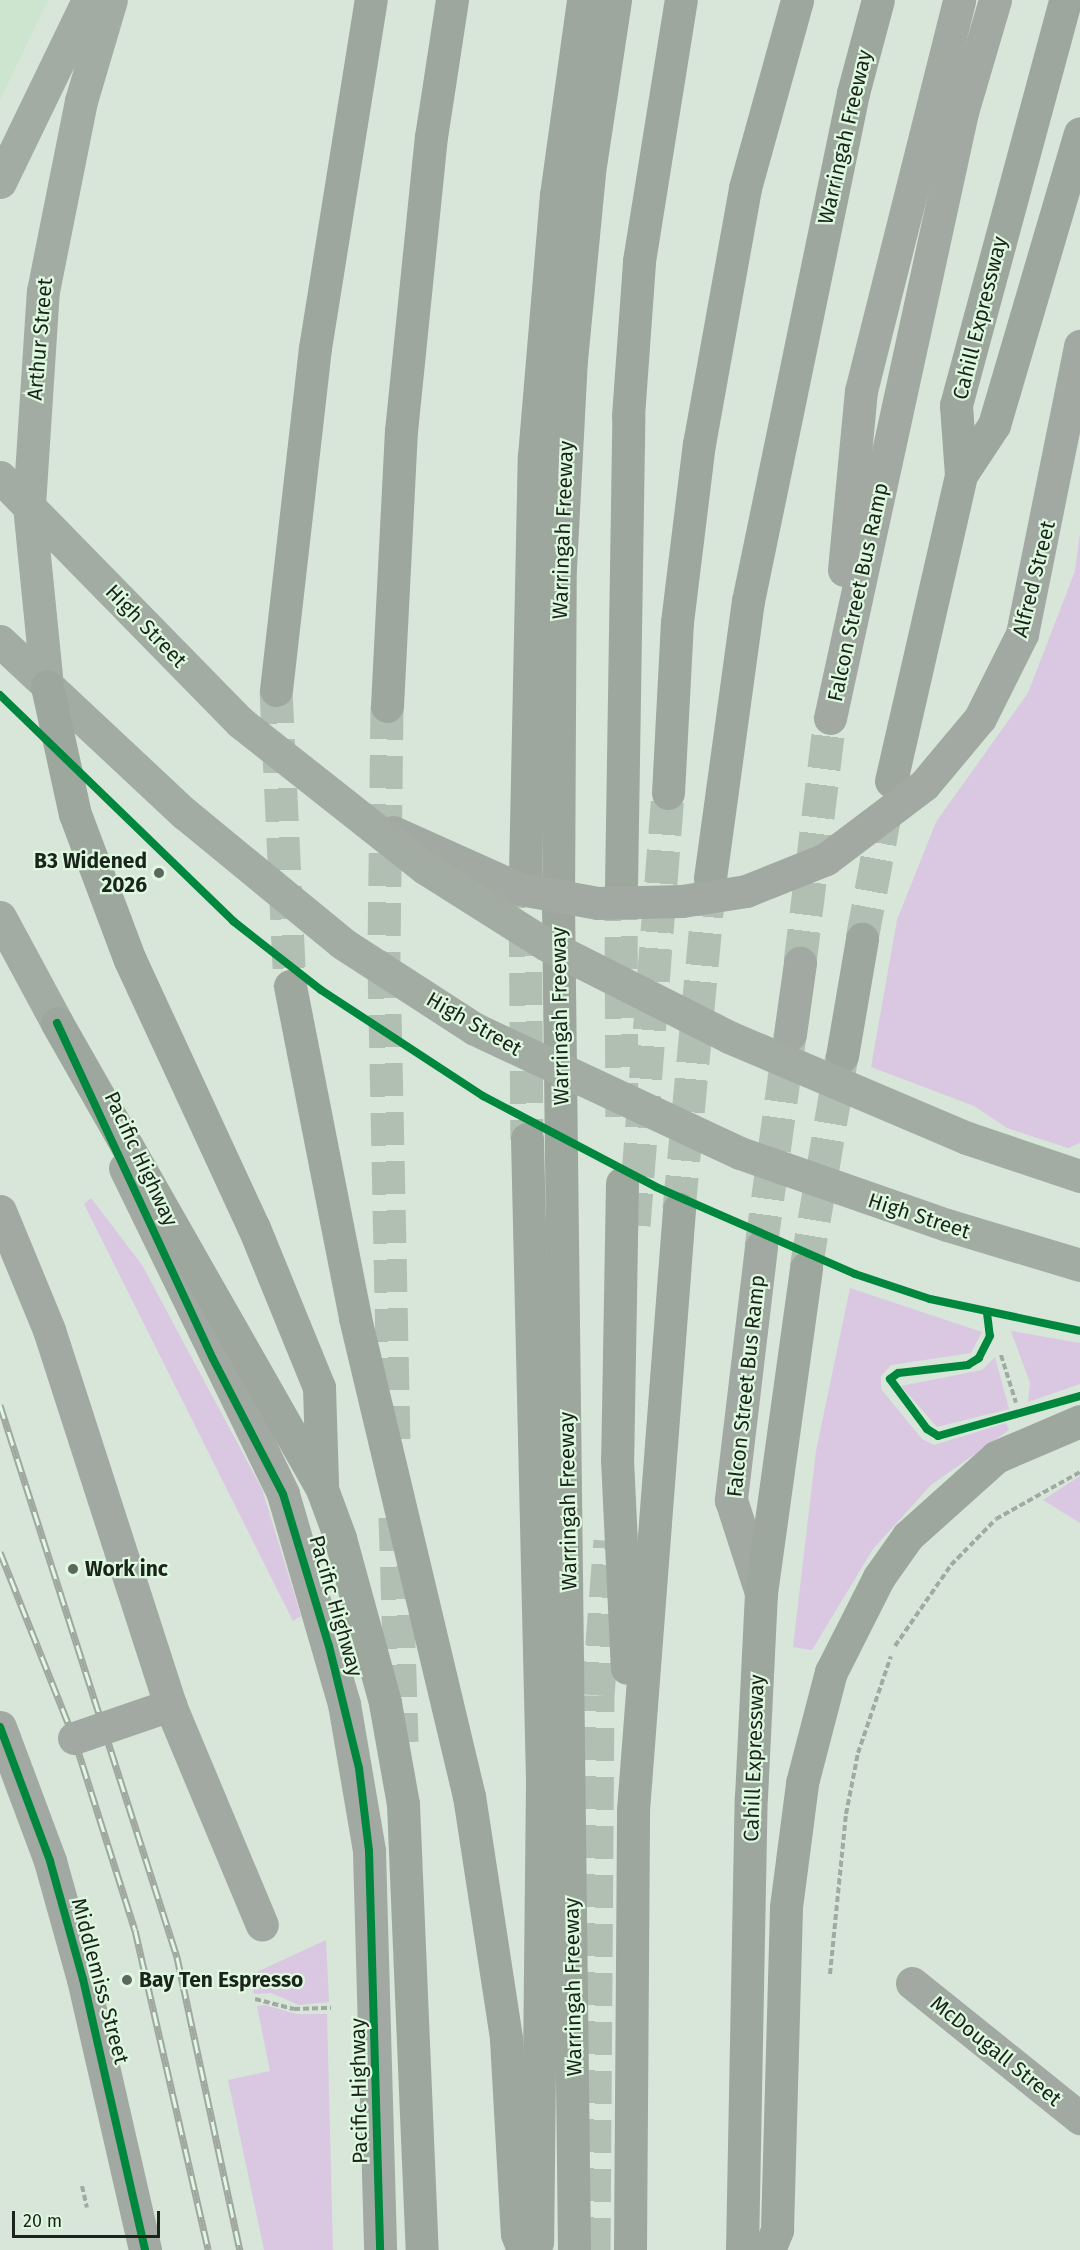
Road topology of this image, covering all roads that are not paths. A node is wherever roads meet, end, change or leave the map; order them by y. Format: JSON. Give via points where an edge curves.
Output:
{"nodes":[{"id":1,"x":88,"y":0,"type":"edge"},
{"id":2,"x":111,"y":0,"type":"edge"},
{"id":3,"x":371,"y":0,"type":"edge"},
{"id":4,"x":452,"y":0,"type":"edge"},
{"id":5,"x":583,"y":0,"type":"edge"},
{"id":6,"x":615,"y":0,"type":"edge"},
{"id":7,"x":681,"y":0,"type":"edge"},
{"id":8,"x":797,"y":0,"type":"edge"},
{"id":9,"x":878,"y":0,"type":"edge"},
{"id":10,"x":959,"y":0,"type":"edge"},
{"id":11,"x":995,"y":0,"type":"edge"},
{"id":12,"x":1065,"y":0,"type":"edge"},
{"id":13,"x":1080,"y":134,"type":"edge"},
{"id":14,"x":0,"y":182,"type":"edge"},
{"id":15,"x":1080,"y":346,"type":"edge"},
{"id":16,"x":961,"y":475,"type":"junction"},
{"id":17,"x":0,"y":477,"type":"edge"},
{"id":18,"x":29,"y":505,"type":"junction"},
{"id":19,"x":0,"y":641,"type":"edge"},
{"id":20,"x":47,"y":686,"type":"junction"},
{"id":21,"x":276,"y":690,"type":"tunnel mouth"},
{"id":22,"x":387,"y":706,"type":"tunnel mouth"},
{"id":23,"x":265,"y":744,"type":"junction"},
{"id":24,"x":891,"y":781,"type":"tunnel mouth"},
{"id":25,"x":924,"y":785,"type":"joint"},
{"id":26,"x":668,"y":793,"type":"tunnel mouth"},
{"id":27,"x":525,"y":874,"type":"tunnel mouth"},
{"id":28,"x":710,"y":878,"type":"tunnel mouth"},
{"id":29,"x":621,"y":886,"type":"tunnel mouth"},
{"id":30,"x":0,"y":917,"type":"edge"},
{"id":31,"x":862,"y":939,"type":"tunnel mouth"},
{"id":32,"x":800,"y":963,"type":"tunnel mouth"},
{"id":33,"x":290,"y":986,"type":"tunnel mouth"},
{"id":34,"x":57,"y":1023,"type":"junction"},
{"id":35,"x":790,"y":1034,"type":"tunnel mouth"},
{"id":36,"x":842,"y":1056,"type":"tunnel mouth"},
{"id":37,"x":527,"y":1139,"type":"tunnel mouth"},
{"id":38,"x":1080,"y":1176,"type":"edge"},
{"id":39,"x":622,"y":1183,"type":"dead end"},
{"id":40,"x":679,"y":1209,"type":"tunnel mouth"},
{"id":41,"x":0,"y":1211,"type":"edge"},
{"id":42,"x":1080,"y":1239,"type":"edge"},
{"id":43,"x":761,"y":1247,"type":"tunnel mouth"},
{"id":44,"x":1031,"y":1252,"type":"junction"},
{"id":45,"x":1080,"y":1265,"type":"edge"},
{"id":46,"x":806,"y":1268,"type":"tunnel mouth"},
{"id":47,"x":1080,"y":1421,"type":"edge"},
{"id":48,"x":322,"y":1489,"type":"junction"},
{"id":49,"x":761,"y":1593,"type":"junction"},
{"id":50,"x":170,"y":1705,"type":"junction"},
{"id":51,"x":0,"y":1727,"type":"edge"},
{"id":52,"x":74,"y":1738,"type":"dead end"},
{"id":53,"x":633,"y":1810,"type":"junction"},
{"id":54,"x":262,"y":1925,"type":"dead end"},
{"id":55,"x":912,"y":1983,"type":"dead end"},
{"id":56,"x":1080,"y":2118,"type":"edge"},
{"id":57,"x":144,"y":2250,"type":"edge"},
{"id":58,"x":380,"y":2250,"type":"edge"},
{"id":59,"x":422,"y":2250,"type":"edge"},
{"id":60,"x":523,"y":2250,"type":"edge"},
{"id":61,"x":537,"y":2250,"type":"edge"},
{"id":62,"x":574,"y":2250,"type":"edge"},
{"id":63,"x":630,"y":2250,"type":"edge"},
{"id":64,"x":742,"y":2250,"type":"edge"},
{"id":65,"x":769,"y":2250,"type":"edge"}],
"edges":[{"from":1,"to":14,"type":"main road"},
{"from":2,"to":18,"type":"main road","name":"Arthur Street","via":[[52,232]]},
{"from":3,"to":21,"type":"highway","via":[[315,348]]},
{"from":4,"to":22,"type":"highway","via":[[431,137],[401,431]]},
{"from":5,"to":27,"type":"highway","name":"Warringah Freeway","via":[[556,195],[534,456]]},
{"from":6,"to":62,"type":"highway","name":"Warringah Freeway","via":[[588,184],[560,568],[558,908]]},
{"from":7,"to":29,"type":"highway","via":[[639,261],[628,416]]},
{"from":8,"to":26,"type":"highway","via":[[745,188],[699,444],[677,622]]},
{"from":9,"to":28,"type":"highway","name":"Warringah Freeway","via":[[849,116],[748,601]]},
{"from":10,"to":11,"type":"street","name":"Falcon Street Bus Ramp","via":[[861,391],[830,718],[962,112]]},
{"from":12,"to":16,"type":"highway","name":"Cahill Expressway","via":[[956,405]]},
{"from":13,"to":16,"type":"highway","via":[[994,425]]},
{"from":15,"to":25,"type":"street","name":"Alfred Street","via":[[1022,634],[980,718]]},
{"from":16,"to":24,"type":"highway","name":"Cahill Expressway"},
{"from":17,"to":18,"type":"main road"},
{"from":18,"to":20,"type":"main road","name":"Arthur Street"},
{"from":18,"to":23,"type":"main road","name":"High Street","bridge":true},
{"from":19,"to":20,"type":"main road"},
{"from":20,"to":44,"type":"main road","name":"High Street","bridge":true,"via":[[184,813],[342,942],[476,1029],[740,1153]]},
{"from":20,"to":48,"type":"highway","via":[[75,814],[130,960],[263,1248],[320,1388]]},
{"from":23,"to":25,"type":"street","name":"High Street","bridge":true,"via":[[366,817],[421,847],[520,889],[598,903],[682,902],[746,891],[826,859]]},
{"from":23,"to":38,"type":"main road","name":"High Street","bridge":true,"via":[[425,868],[545,944],[729,1037],[967,1138]]},
{"from":30,"to":34,"type":"main road","name":"Pacific Highway"},
{"from":31,"to":36,"type":"highway"},
{"from":32,"to":35,"type":"street"},
{"from":33,"to":60,"type":"highway","via":[[355,1318],[469,1796],[506,2039],[517,2234]]},
{"from":34,"to":48,"type":"highway","name":"Pacific Highway"},
{"from":34,"to":58,"type":"street","name":"Pacific Highway","via":[[213,1359],[283,1494],[332,1658],[359,1768],[369,1851]]},
{"from":37,"to":61,"type":"highway","name":"Warringah Freeway","via":[[542,1781]]},
{"from":39,"to":53,"type":"highway","via":[[617,1459]]},
{"from":40,"to":53,"type":"highway"},
{"from":41,"to":50,"type":"street","via":[[49,1330]]},
{"from":42,"to":44,"type":"main road"},
{"from":43,"to":49,"type":"street","name":"Falcon Street Bus Ramp","via":[[731,1500]]},
{"from":44,"to":45,"type":"main road","name":"High Street"},
{"from":46,"to":49,"type":"highway","name":"Cahill Expressway"},
{"from":47,"to":65,"type":"highway","via":[[996,1457],[908,1536],[879,1577],[831,1672],[804,1773],[786,1906],[777,2230]]},
{"from":48,"to":59,"type":"highway","name":"Pacific Highway","via":[[382,1692],[403,1804]]},
{"from":49,"to":64,"type":"highway","name":"Cahill Expressway","via":[[751,1797]]},
{"from":50,"to":52,"type":"street","bridge":true},
{"from":50,"to":54,"type":"street"},
{"from":51,"to":57,"type":"street","name":"Middlemiss Street","via":[[50,1861],[83,1979]]},
{"from":53,"to":63,"type":"highway"},
{"from":55,"to":56,"type":"street","name":"McDougall Street"}]}
